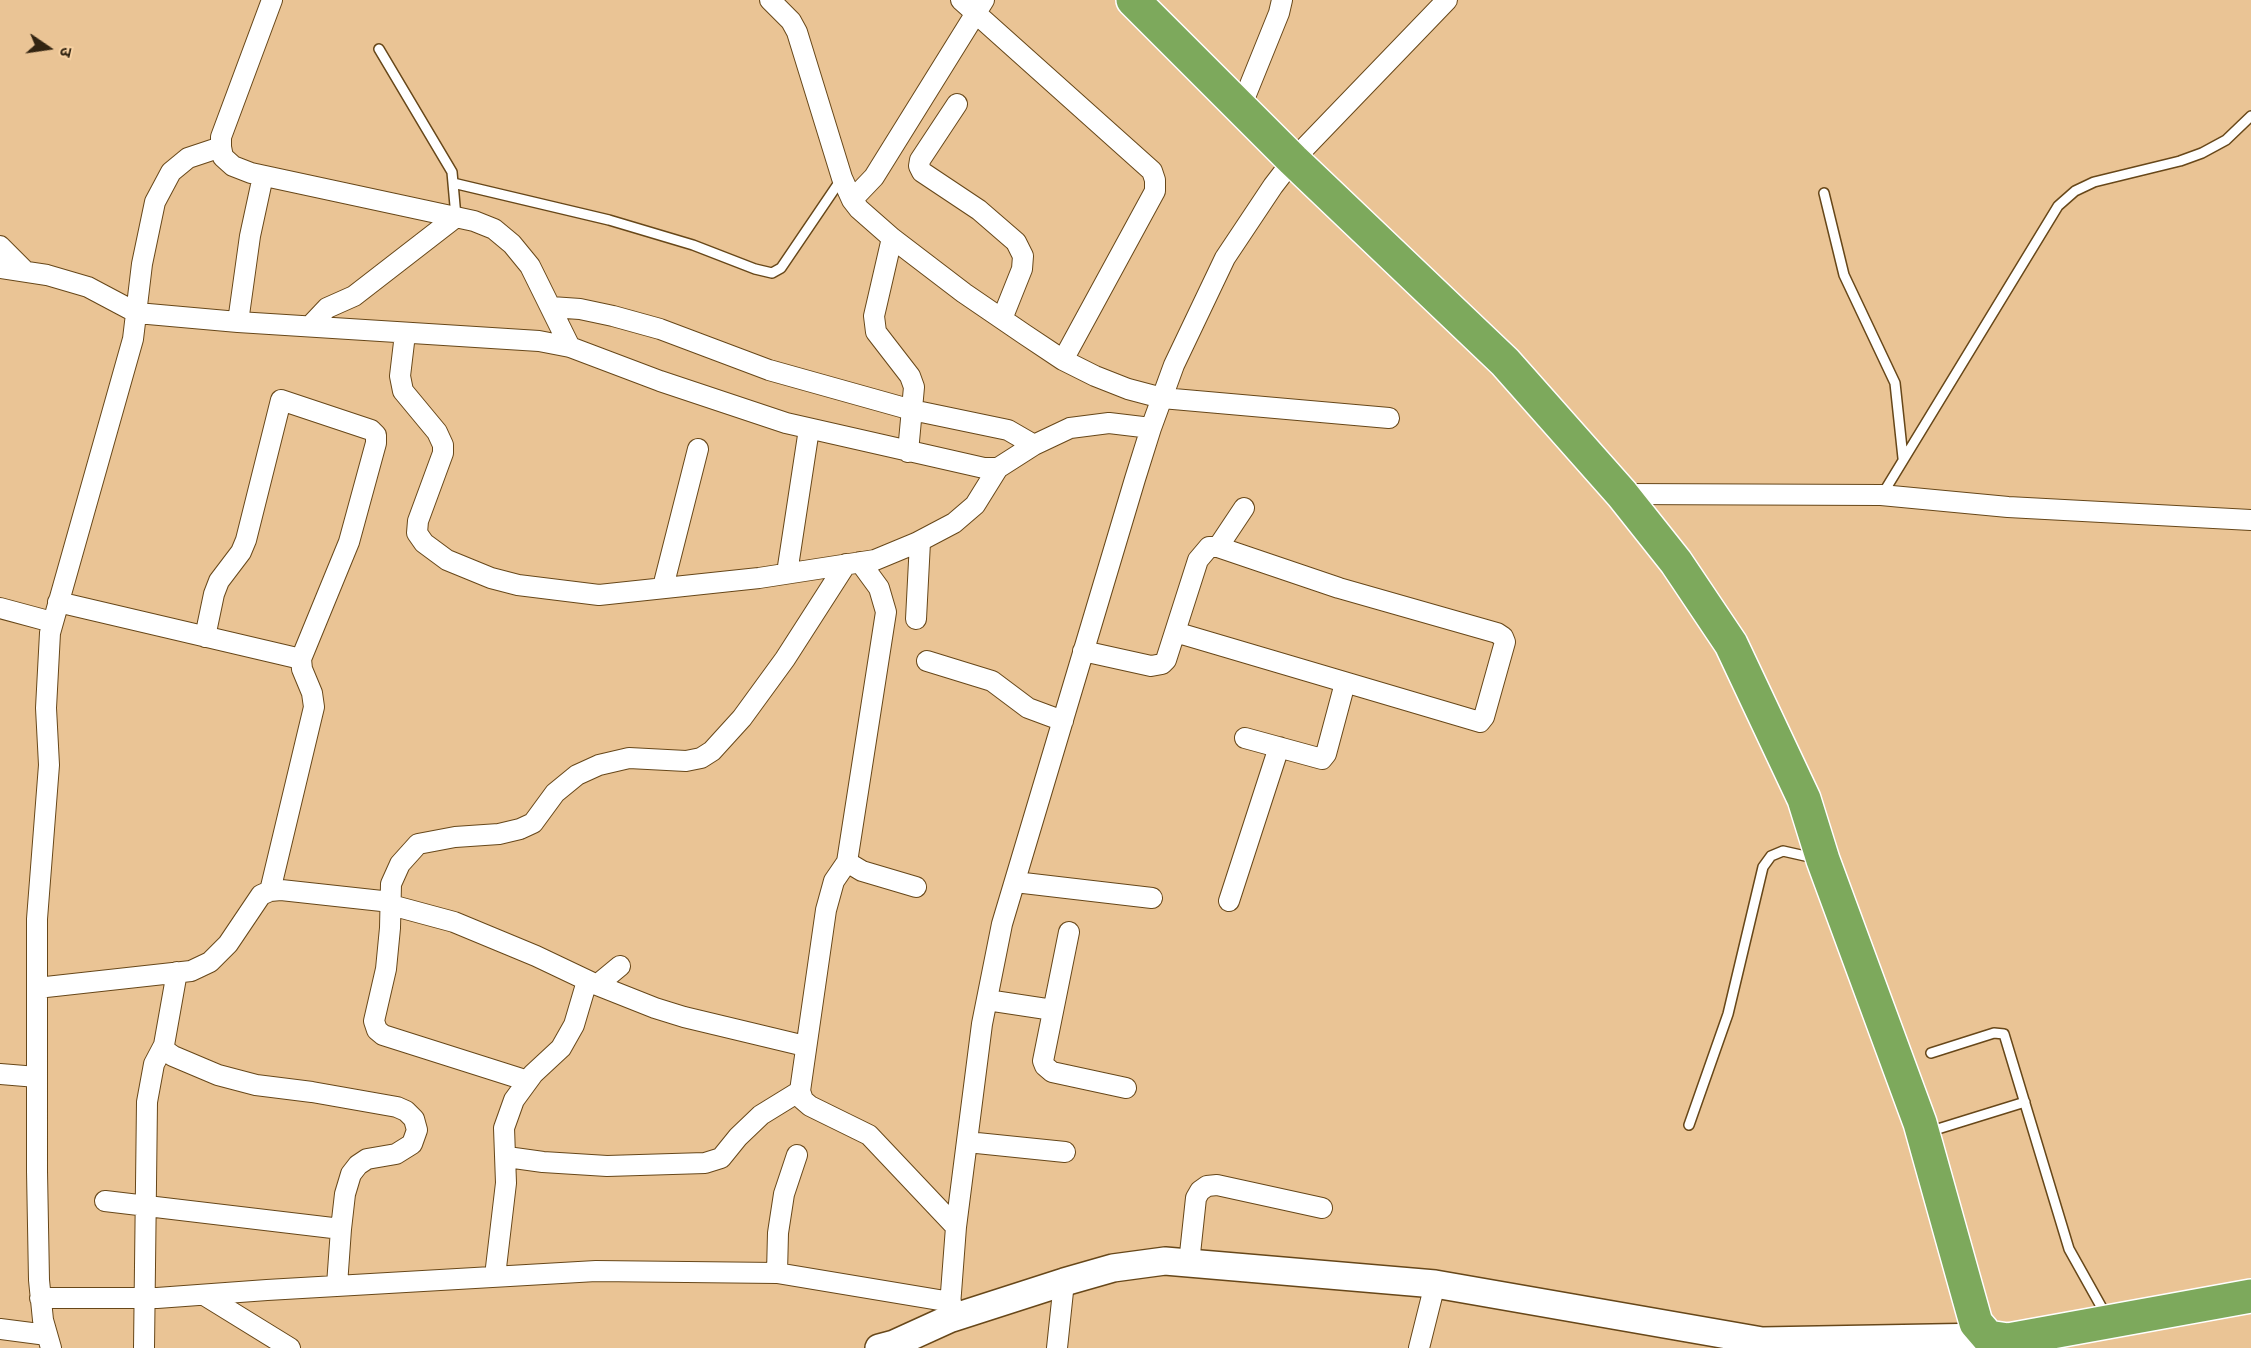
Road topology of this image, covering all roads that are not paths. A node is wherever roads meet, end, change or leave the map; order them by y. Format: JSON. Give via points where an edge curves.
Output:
{"nodes":[{"id":1,"x":272,"y":0,"type":"edge"},
{"id":2,"x":770,"y":0,"type":"edge"},
{"id":3,"x":1133,"y":0,"type":"edge"},
{"id":4,"x":1282,"y":0,"type":"edge"},
{"id":5,"x":1447,"y":0,"type":"edge"},
{"id":6,"x":973,"y":4,"type":"edge"},
{"id":7,"x":379,"y":49,"type":"dead end"},
{"id":8,"x":957,"y":104,"type":"dead end"},
{"id":9,"x":1241,"y":107,"type":"junction"},
{"id":10,"x":2251,"y":116,"type":"edge"},
{"id":11,"x":220,"y":147,"type":"junction"},
{"id":12,"x":1293,"y":160,"type":"junction"},
{"id":13,"x":263,"y":176,"type":"junction"},
{"id":14,"x":842,"y":178,"type":"junction"},
{"id":15,"x":453,"y":183,"type":"junction"},
{"id":16,"x":1824,"y":193,"type":"dead end"},
{"id":17,"x":852,"y":200,"type":"junction"},
{"id":18,"x":456,"y":217,"type":"junction"},
{"id":19,"x":892,"y":238,"type":"junction"},
{"id":20,"x":0,"y":246,"type":"edge"},
{"id":21,"x":0,"y":268,"type":"edge"},
{"id":22,"x":24,"y":270,"type":"junction"},
{"id":23,"x":551,"y":308,"type":"junction"},
{"id":24,"x":137,"y":313,"type":"junction"},
{"id":25,"x":1002,"y":319,"type":"junction"},
{"id":26,"x":238,"y":322,"type":"junction"},
{"id":27,"x":310,"y":326,"type":"junction"},
{"id":28,"x":405,"y":334,"type":"junction"},
{"id":29,"x":570,"y":347,"type":"junction"},
{"id":30,"x":1063,"y":360,"type":"junction"},
{"id":31,"x":1162,"y":399,"type":"junction"},
{"id":32,"x":912,"y":410,"type":"junction"},
{"id":33,"x":1389,"y":418,"type":"dead end"},
{"id":34,"x":1151,"y":428,"type":"junction"},
{"id":35,"x":809,"y":429,"type":"junction"},
{"id":36,"x":1034,"y":445,"type":"junction"},
{"id":37,"x":698,"y":449,"type":"dead end"},
{"id":38,"x":908,"y":452,"type":"junction"},
{"id":39,"x":1903,"y":459,"type":"junction"},
{"id":40,"x":998,"y":468,"type":"junction"},
{"id":41,"x":1622,"y":494,"type":"junction"},
{"id":42,"x":1881,"y":495,"type":"junction"},
{"id":43,"x":1244,"y":508,"type":"dead end"},
{"id":44,"x":2251,"y":519,"type":"edge"},
{"id":45,"x":920,"y":542,"type":"junction"},
{"id":46,"x":1218,"y":547,"type":"junction"},
{"id":47,"x":853,"y":563,"type":"junction"},
{"id":48,"x":787,"y":573,"type":"junction"},
{"id":49,"x":663,"y":587,"type":"junction"},
{"id":50,"x":58,"y":602,"type":"junction"},
{"id":51,"x":0,"y":608,"type":"edge"},
{"id":52,"x":916,"y":619,"type":"dead end"},
{"id":53,"x":52,"y":622,"type":"junction"},
{"id":54,"x":1175,"y":632,"type":"junction"},
{"id":55,"x":205,"y":636,"type":"junction"},
{"id":56,"x":1083,"y":651,"type":"junction"},
{"id":57,"x":301,"y":659,"type":"junction"},
{"id":58,"x":927,"y":661,"type":"dead end"},
{"id":59,"x":1345,"y":683,"type":"junction"},
{"id":60,"x":1063,"y":721,"type":"junction"},
{"id":61,"x":1245,"y":738,"type":"dead end"},
{"id":62,"x":1279,"y":747,"type":"junction"},
{"id":63,"x":1822,"y":860,"type":"junction"},
{"id":64,"x":847,"y":862,"type":"junction"},
{"id":65,"x":1015,"y":882,"type":"junction"},
{"id":66,"x":915,"y":887,"type":"dead end"},
{"id":67,"x":270,"y":891,"type":"junction"},
{"id":68,"x":1152,"y":898,"type":"dead end"},
{"id":69,"x":1228,"y":901,"type":"dead end"},
{"id":70,"x":391,"y":904,"type":"junction"},
{"id":71,"x":1069,"y":932,"type":"dead end"},
{"id":72,"x":620,"y":966,"type":"dead end"},
{"id":73,"x":177,"y":972,"type":"junction"},
{"id":74,"x":592,"y":983,"type":"junction"},
{"id":75,"x":37,"y":988,"type":"junction"},
{"id":76,"x":987,"y":999,"type":"junction"},
{"id":77,"x":1053,"y":1010,"type":"junction"},
{"id":78,"x":164,"y":1045,"type":"junction"},
{"id":79,"x":805,"y":1046,"type":"junction"},
{"id":80,"x":1931,"y":1053,"type":"dead end"},
{"id":81,"x":0,"y":1074,"type":"edge"},
{"id":82,"x":37,"y":1077,"type":"junction"},
{"id":83,"x":528,"y":1081,"type":"junction"},
{"id":84,"x":1126,"y":1088,"type":"dead end"},
{"id":85,"x":800,"y":1091,"type":"junction"},
{"id":86,"x":2025,"y":1102,"type":"junction"},
{"id":87,"x":1689,"y":1125,"type":"dead end"},
{"id":88,"x":1923,"y":1134,"type":"junction"},
{"id":89,"x":967,"y":1142,"type":"junction"},
{"id":90,"x":1065,"y":1152,"type":"dead end"},
{"id":91,"x":797,"y":1155,"type":"dead end"},
{"id":92,"x":507,"y":1157,"type":"junction"},
{"id":93,"x":105,"y":1201,"type":"dead end"},
{"id":94,"x":147,"y":1206,"type":"junction"},
{"id":95,"x":1322,"y":1208,"type":"dead end"},
{"id":96,"x":957,"y":1227,"type":"junction"},
{"id":97,"x":341,"y":1229,"type":"junction"},
{"id":98,"x":1189,"y":1263,"type":"junction"},
{"id":99,"x":777,"y":1273,"type":"junction"},
{"id":100,"x":495,"y":1276,"type":"junction"},
{"id":101,"x":1064,"y":1282,"type":"junction"},
{"id":102,"x":1436,"y":1284,"type":"junction"},
{"id":103,"x":337,"y":1286,"type":"junction"},
{"id":104,"x":204,"y":1295,"type":"junction"},
{"id":105,"x":2251,"y":1296,"type":"edge"},
{"id":106,"x":40,"y":1298,"type":"junction"},
{"id":107,"x":145,"y":1298,"type":"junction"},
{"id":108,"x":950,"y":1311,"type":"junction"},
{"id":109,"x":2110,"y":1322,"type":"junction"},
{"id":110,"x":0,"y":1329,"type":"edge"},
{"id":111,"x":1988,"y":1337,"type":"junction"},
{"id":112,"x":49,"y":1342,"type":"edge"},
{"id":113,"x":1915,"y":1343,"type":"edge"},
{"id":114,"x":889,"y":1347,"type":"edge"},
{"id":115,"x":144,"y":1348,"type":"edge"},
{"id":116,"x":290,"y":1348,"type":"edge"},
{"id":117,"x":1057,"y":1348,"type":"edge"},
{"id":118,"x":1419,"y":1348,"type":"edge"}],
"edges":[{"from":1,"to":11,"type":"street"},
{"from":2,"to":14,"type":"street","via":[[797,32]]},
{"from":3,"to":9,"type":"highway"},
{"from":4,"to":9,"type":"street"},
{"from":5,"to":12,"type":"street"},
{"from":6,"to":17,"type":"street","via":[[874,177]]},
{"from":6,"to":30,"type":"street","via":[[1152,171],[1155,180],[1155,191]]},
{"from":7,"to":15,"type":"lane","via":[[452,172]]},
{"from":8,"to":25,"type":"street","via":[[919,166],[1016,242],[1023,256],[1023,269]]},
{"from":9,"to":12,"type":"highway"},
{"from":10,"to":39,"type":"lane","via":[[2226,140],[2202,153],[2094,182],[2075,191],[2058,206]]},
{"from":11,"to":13,"type":"street","via":[[233,166]]},
{"from":11,"to":24,"type":"street","via":[[188,158],[171,172],[155,202]]},
{"from":12,"to":31,"type":"street","via":[[1225,258]]},
{"from":12,"to":41,"type":"highway","via":[[1505,362]]},
{"from":13,"to":18,"type":"street"},
{"from":13,"to":26,"type":"street"},
{"from":14,"to":15,"type":"lane","via":[[781,268],[772,273],[609,220]]},
{"from":14,"to":17,"type":"street"},
{"from":15,"to":18,"type":"lane"},
{"from":16,"to":39,"type":"lane","via":[[1844,274],[1895,384]]},
{"from":17,"to":19,"type":"street"},
{"from":18,"to":23,"type":"street","via":[[494,229],[512,244],[530,266]]},
{"from":18,"to":27,"type":"street","via":[[354,296],[327,308]]},
{"from":19,"to":25,"type":"street"},
{"from":19,"to":32,"type":"street","via":[[874,316],[876,332],[910,376],[914,387]]},
{"from":20,"to":22,"type":"street"},
{"from":21,"to":22,"type":"street"},
{"from":22,"to":24,"type":"street","via":[[88,287]]},
{"from":23,"to":29,"type":"street"},
{"from":23,"to":32,"type":"street","via":[[580,309],[632,321],[770,370]]},
{"from":24,"to":26,"type":"street"},
{"from":24,"to":50,"type":"street"},
{"from":25,"to":30,"type":"street"},
{"from":26,"to":27,"type":"street"},
{"from":27,"to":28,"type":"street"},
{"from":28,"to":29,"type":"street","via":[[539,341]]},
{"from":28,"to":49,"type":"street","via":[[400,376],[403,391],[443,445],[417,521],[417,533],[424,543],[447,560],[518,585],[599,595]]},
{"from":29,"to":35,"type":"street"},
{"from":30,"to":31,"type":"street","via":[[1128,389]]},
{"from":31,"to":33,"type":"street"},
{"from":31,"to":34,"type":"street"},
{"from":32,"to":36,"type":"street","via":[[1008,430]]},
{"from":32,"to":38,"type":"street"},
{"from":34,"to":36,"type":"street","via":[[1109,423],[1070,428]]},
{"from":34,"to":56,"type":"street"},
{"from":35,"to":38,"type":"street"},
{"from":35,"to":48,"type":"street"},
{"from":36,"to":40,"type":"street"},
{"from":37,"to":49,"type":"street"},
{"from":38,"to":40,"type":"street"},
{"from":39,"to":42,"type":"lane"},
{"from":40,"to":45,"type":"street","via":[[975,505],[954,523]]},
{"from":41,"to":42,"type":"street"},
{"from":41,"to":63,"type":"highway","via":[[1676,562],[1731,644],[1804,799]]},
{"from":42,"to":44,"type":"street","via":[[2008,507]]},
{"from":43,"to":46,"type":"street"},
{"from":45,"to":47,"type":"street","via":[[875,560]]},
{"from":45,"to":52,"type":"street"},
{"from":46,"to":54,"type":"street","via":[[1209,547],[1198,560]]},
{"from":46,"to":59,"type":"street","via":[[1339,588],[1497,633],[1505,642],[1480,722]]},
{"from":47,"to":48,"type":"street"},
{"from":47,"to":64,"type":"street","via":[[879,588],[886,612]]},
{"from":47,"to":70,"type":"street","via":[[742,718],[712,751],[701,759],[686,761],[629,758],[599,765],[578,774],[555,793],[533,823],[520,829],[418,844],[400,864],[391,884]]},
{"from":48,"to":49,"type":"street"},
{"from":50,"to":53,"type":"street"},
{"from":50,"to":55,"type":"street"},
{"from":51,"to":53,"type":"street"},
{"from":53,"to":75,"type":"street","via":[[47,665],[49,765],[38,894]]},
{"from":54,"to":56,"type":"street","via":[[1166,660],[1157,666]]},
{"from":54,"to":59,"type":"street"},
{"from":55,"to":57,"type":"street"},
{"from":55,"to":57,"type":"street","via":[[219,582],[246,540],[281,400],[371,429],[376,435],[349,542]]},
{"from":56,"to":60,"type":"street"},
{"from":57,"to":67,"type":"street","via":[[314,706]]},
{"from":58,"to":60,"type":"street","via":[[992,681],[1028,708]]},
{"from":59,"to":62,"type":"street","via":[[1325,757],[1319,759]]},
{"from":60,"to":65,"type":"street"},
{"from":61,"to":62,"type":"street"},
{"from":62,"to":69,"type":"street"},
{"from":63,"to":87,"type":"lane","via":[[1783,851],[1771,856],[1763,867],[1728,1014]]},
{"from":63,"to":88,"type":"highway"},
{"from":64,"to":66,"type":"street","via":[[862,871]]},
{"from":64,"to":79,"type":"street","via":[[834,881],[826,910]]},
{"from":65,"to":68,"type":"street"},
{"from":65,"to":76,"type":"street"},
{"from":67,"to":70,"type":"street"},
{"from":67,"to":73,"type":"street","via":[[261,895],[228,944],[210,962],[191,971]]},
{"from":70,"to":74,"type":"street","via":[[454,922]]},
{"from":70,"to":83,"type":"street","via":[[386,969],[374,1021],[377,1029],[383,1035]]},
{"from":71,"to":77,"type":"street"},
{"from":72,"to":74,"type":"street"},
{"from":73,"to":75,"type":"street"},
{"from":73,"to":78,"type":"street"},
{"from":74,"to":79,"type":"street","via":[[684,1017]]},
{"from":74,"to":83,"type":"street","via":[[561,1048]]},
{"from":75,"to":82,"type":"street"},
{"from":76,"to":77,"type":"street"},
{"from":76,"to":89,"type":"street"},
{"from":77,"to":84,"type":"street","via":[[1045,1066],[1052,1072]]},
{"from":78,"to":94,"type":"street","via":[[149,1082]]},
{"from":78,"to":97,"type":"street","via":[[173,1056],[238,1080],[375,1103],[406,1111],[414,1119],[417,1130],[412,1144],[396,1154],[367,1159],[351,1174]]},
{"from":79,"to":85,"type":"street"},
{"from":80,"to":86,"type":"lane","via":[[1994,1033],[2004,1034]]},
{"from":81,"to":82,"type":"street"},
{"from":82,"to":106,"type":"street"},
{"from":83,"to":92,"type":"street","via":[[514,1100],[504,1128]]},
{"from":85,"to":92,"type":"street","via":[[761,1115],[721,1158],[705,1163],[607,1166]]},
{"from":85,"to":96,"type":"street","via":[[810,1106],[869,1135]]},
{"from":86,"to":88,"type":"lane"},
{"from":86,"to":109,"type":"lane","via":[[2069,1249]]},
{"from":88,"to":111,"type":"highway","via":[[1976,1323]]},
{"from":89,"to":90,"type":"street"},
{"from":89,"to":96,"type":"street"},
{"from":91,"to":99,"type":"street","via":[[784,1194]]},
{"from":92,"to":100,"type":"street"},
{"from":93,"to":94,"type":"street"},
{"from":94,"to":97,"type":"street"},
{"from":94,"to":107,"type":"street"},
{"from":95,"to":98,"type":"street","via":[[1207,1186],[1197,1198]]},
{"from":96,"to":108,"type":"street"},
{"from":97,"to":103,"type":"street"},
{"from":98,"to":101,"type":"main road","via":[[1139,1264]]},
{"from":98,"to":102,"type":"main road"},
{"from":99,"to":100,"type":"street","via":[[596,1271]]},
{"from":99,"to":108,"type":"street"},
{"from":100,"to":103,"type":"street"},
{"from":101,"to":108,"type":"main road"},
{"from":101,"to":117,"type":"street"},
{"from":102,"to":113,"type":"main road","via":[[1762,1341]]},
{"from":102,"to":118,"type":"street"},
{"from":103,"to":104,"type":"street"},
{"from":104,"to":107,"type":"street"},
{"from":104,"to":116,"type":"street"},
{"from":105,"to":109,"type":"highway"},
{"from":106,"to":107,"type":"street"},
{"from":106,"to":112,"type":"street"},
{"from":107,"to":115,"type":"street"},
{"from":108,"to":114,"type":"main road"},
{"from":109,"to":111,"type":"highway","via":[[2008,1340]]},
{"from":110,"to":112,"type":"street"},
{"from":111,"to":113,"type":"main road"}]}
